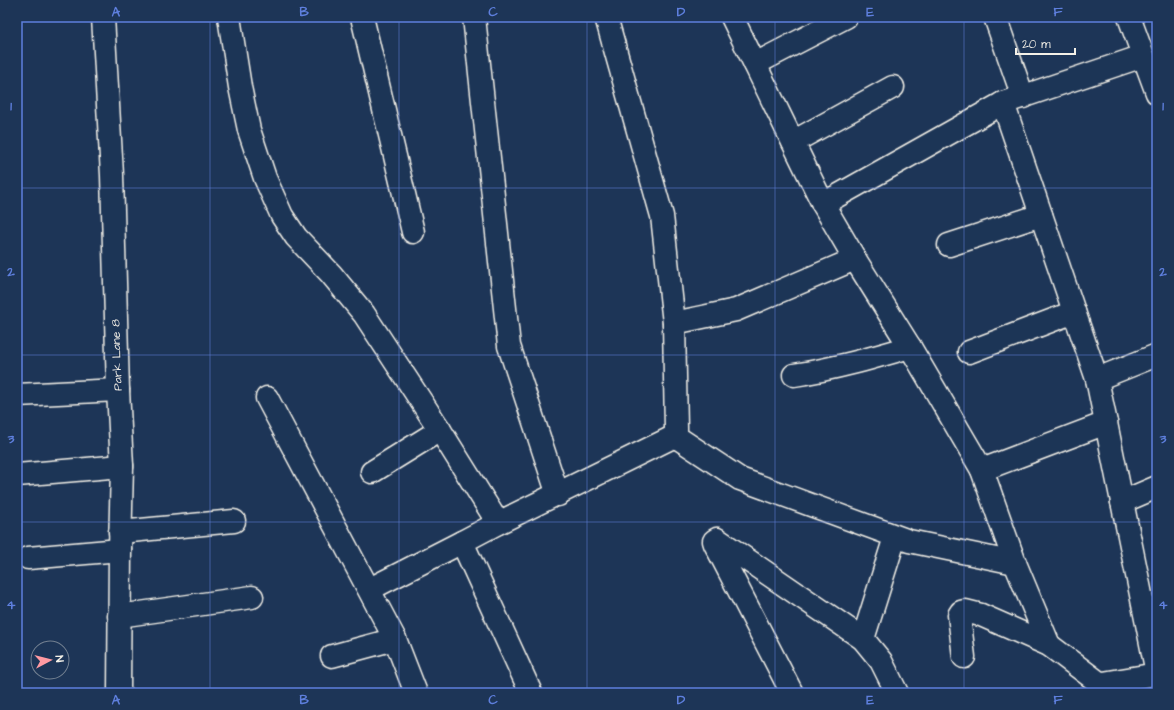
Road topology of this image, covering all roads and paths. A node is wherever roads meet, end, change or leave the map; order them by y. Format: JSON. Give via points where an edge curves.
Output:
{"nodes":[{"id":1,"x":103,"y":17,"type":"edge"},
{"id":2,"x":229,"y":17,"type":"edge"},
{"id":3,"x":362,"y":17,"type":"edge"},
{"id":4,"x":474,"y":17,"type":"edge"},
{"id":5,"x":606,"y":17,"type":"edge"},
{"id":6,"x":732,"y":17,"type":"edge"},
{"id":7,"x":846,"y":17,"type":"edge"},
{"id":8,"x":995,"y":17,"type":"edge"},
{"id":9,"x":1129,"y":17,"type":"edge"},
{"id":10,"x":1143,"y":56,"type":"junction"},
{"id":11,"x":755,"y":64,"type":"junction"},
{"id":12,"x":894,"y":87,"type":"dead end"},
{"id":13,"x":1157,"y":93,"type":"edge"},
{"id":14,"x":1013,"y":100,"type":"junction"},
{"id":15,"x":793,"y":142,"type":"junction"},
{"id":16,"x":823,"y":204,"type":"junction"},
{"id":17,"x":1041,"y":215,"type":"junction"},
{"id":18,"x":413,"y":232,"type":"dead end"},
{"id":19,"x":950,"y":245,"type":"dead end"},
{"id":20,"x":855,"y":259,"type":"junction"},
{"id":21,"x":1074,"y":312,"type":"junction"},
{"id":22,"x":674,"y":323,"type":"junction"},
{"id":23,"x":910,"y":347,"type":"junction"},
{"id":24,"x":969,"y":352,"type":"dead end"},
{"id":25,"x":1157,"y":355,"type":"edge"},
{"id":26,"x":794,"y":375,"type":"dead end"},
{"id":27,"x":1097,"y":379,"type":"junction"},
{"id":28,"x":118,"y":390,"type":"junction"},
{"id":29,"x":17,"y":395,"type":"edge"},
{"id":30,"x":266,"y":398,"type":"dead end"},
{"id":31,"x":1106,"y":423,"type":"junction"},
{"id":32,"x":440,"y":430,"type":"junction"},
{"id":33,"x":675,"y":436,"type":"junction"},
{"id":34,"x":122,"y":466,"type":"junction"},
{"id":35,"x":982,"y":470,"type":"junction"},
{"id":36,"x":372,"y":472,"type":"dead end"},
{"id":37,"x":17,"y":475,"type":"edge"},
{"id":38,"x":1157,"y":487,"type":"edge"},
{"id":39,"x":558,"y":495,"type":"junction"},
{"id":40,"x":1122,"y":502,"type":"junction"},
{"id":41,"x":234,"y":522,"type":"dead end"},
{"id":42,"x":498,"y":523,"type":"junction"},
{"id":43,"x":895,"y":536,"type":"junction"},
{"id":44,"x":120,"y":541,"type":"junction"},
{"id":45,"x":462,"y":542,"type":"junction"},
{"id":46,"x":28,"y":558,"type":"dead end"},
{"id":47,"x":1015,"y":563,"type":"junction"},
{"id":48,"x":370,"y":588,"type":"junction"},
{"id":49,"x":252,"y":597,"type":"dead end"},
{"id":50,"x":119,"y":616,"type":"junction"},
{"id":51,"x":395,"y":639,"type":"junction"},
{"id":52,"x":863,"y":639,"type":"junction"},
{"id":53,"x":1049,"y":645,"type":"junction"},
{"id":54,"x":332,"y":656,"type":"dead end"},
{"id":55,"x":964,"y":657,"type":"dead end"},
{"id":56,"x":1157,"y":674,"type":"edge"},
{"id":57,"x":119,"y":693,"type":"edge"},
{"id":58,"x":416,"y":693,"type":"edge"},
{"id":59,"x":531,"y":693,"type":"edge"},
{"id":60,"x":792,"y":693,"type":"edge"},
{"id":61,"x":896,"y":693,"type":"edge"}],
"edges":[{"from":1,"to":28,"type":"street","name":"Park Lane 8","via":[[112,175]]},
{"from":2,"to":32,"type":"street","via":[[249,130],[265,178],[282,216],[296,237],[364,314]]},
{"from":3,"to":18,"type":"street"},
{"from":4,"to":39,"type":"street","via":[[509,346]]},
{"from":5,"to":22,"type":"street","via":[[662,216]]},
{"from":6,"to":11,"type":"street"},
{"from":7,"to":11,"type":"street"},
{"from":8,"to":14,"type":"street"},
{"from":9,"to":10,"type":"street"},
{"from":10,"to":13,"type":"street"},
{"from":10,"to":14,"type":"street"},
{"from":11,"to":15,"type":"street"},
{"from":12,"to":15,"type":"street"},
{"from":14,"to":16,"type":"street"},
{"from":14,"to":17,"type":"street"},
{"from":15,"to":16,"type":"street"},
{"from":16,"to":20,"type":"street"},
{"from":17,"to":19,"type":"street"},
{"from":17,"to":21,"type":"street"},
{"from":20,"to":22,"type":"street","via":[[736,310]]},
{"from":20,"to":23,"type":"street"},
{"from":21,"to":24,"type":"street"},
{"from":21,"to":27,"type":"street"},
{"from":22,"to":33,"type":"street"},
{"from":23,"to":26,"type":"street","via":[[853,364]]},
{"from":23,"to":35,"type":"street"},
{"from":25,"to":27,"type":"street"},
{"from":27,"to":31,"type":"street"},
{"from":28,"to":29,"type":"street"},
{"from":28,"to":34,"type":"street","name":"Park Lane 8"},
{"from":30,"to":48,"type":"street"},
{"from":31,"to":35,"type":"street"},
{"from":31,"to":40,"type":"street"},
{"from":32,"to":36,"type":"street"},
{"from":32,"to":42,"type":"street"},
{"from":33,"to":39,"type":"street"},
{"from":33,"to":43,"type":"street","via":[[740,479]]},
{"from":34,"to":37,"type":"street"},
{"from":34,"to":44,"type":"street","name":"Park Lane 8"},
{"from":35,"to":47,"type":"street"},
{"from":38,"to":40,"type":"street"},
{"from":39,"to":42,"type":"street"},
{"from":40,"to":56,"type":"street"},
{"from":41,"to":44,"type":"street"},
{"from":42,"to":45,"type":"street"},
{"from":43,"to":47,"type":"street"},
{"from":43,"to":52,"type":"street"},
{"from":44,"to":46,"type":"street"},
{"from":44,"to":50,"type":"street","name":"Park Lane 8"},
{"from":45,"to":48,"type":"street"},
{"from":45,"to":59,"type":"street"},
{"from":47,"to":53,"type":"street"},
{"from":48,"to":51,"type":"street"},
{"from":49,"to":50,"type":"street"},
{"from":50,"to":57,"type":"street","name":"Park Lane 8"},
{"from":51,"to":54,"type":"street"},
{"from":51,"to":58,"type":"street"},
{"from":52,"to":60,"type":"street","via":[[719,539],[715,540]]},
{"from":52,"to":61,"type":"street","via":[[881,661]]},
{"from":53,"to":55,"type":"street","via":[[965,610],[959,615]]},
{"from":53,"to":56,"type":"street","via":[[1098,682]]}]}
